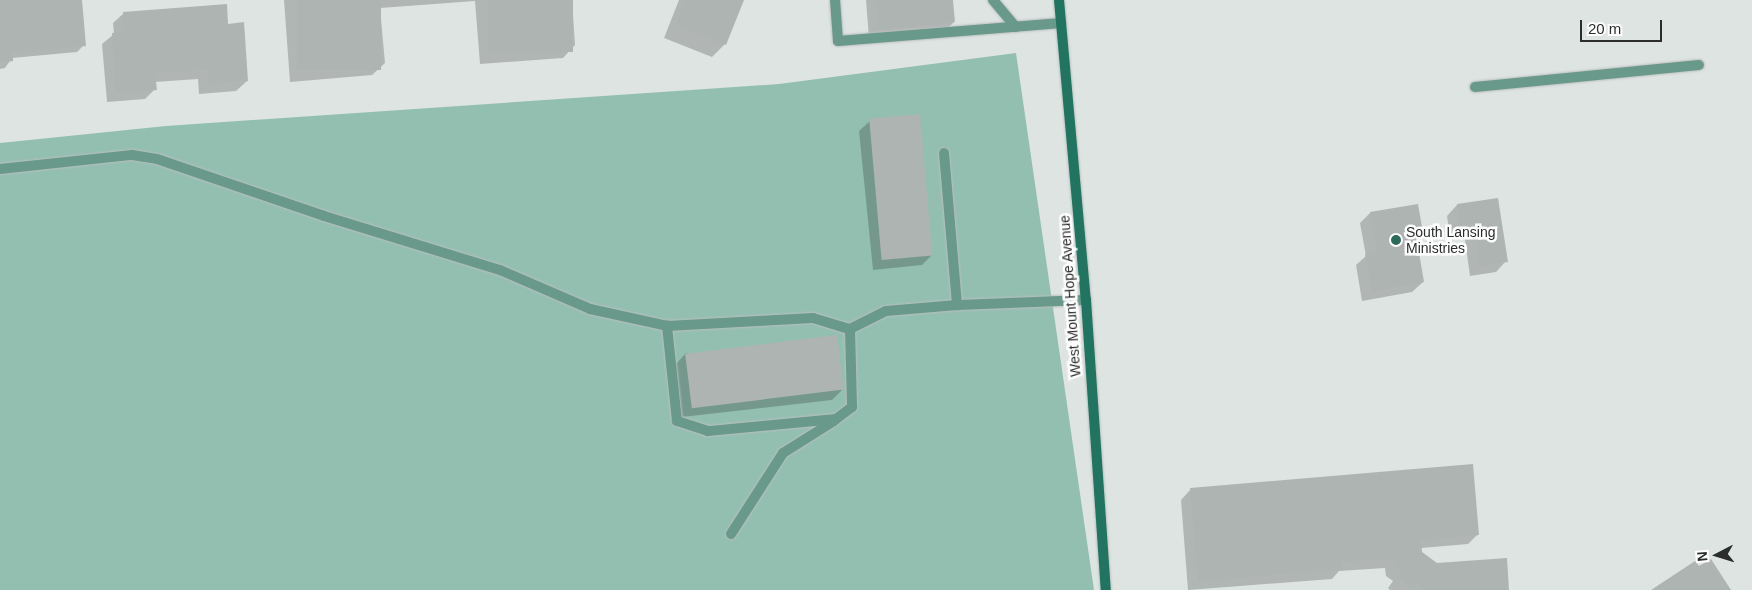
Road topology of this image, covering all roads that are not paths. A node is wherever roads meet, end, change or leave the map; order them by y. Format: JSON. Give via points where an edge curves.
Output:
{"nodes":[{"id":1,"x":835,"y":0,"type":"edge"},
{"id":2,"x":993,"y":0,"type":"edge"},
{"id":3,"x":1059,"y":0,"type":"edge"},
{"id":4,"x":1061,"y":23,"type":"junction"},
{"id":5,"x":1016,"y":27,"type":"junction"},
{"id":6,"x":1699,"y":65,"type":"dead end"},
{"id":7,"x":1474,"y":87,"type":"dead end"},
{"id":8,"x":944,"y":153,"type":"dead end"},
{"id":9,"x":0,"y":169,"type":"edge"},
{"id":10,"x":1086,"y":300,"type":"junction"},
{"id":11,"x":958,"y":305,"type":"junction"},
{"id":12,"x":667,"y":326,"type":"junction"},
{"id":13,"x":850,"y":329,"type":"junction"},
{"id":14,"x":836,"y":419,"type":"junction"},
{"id":15,"x":731,"y":534,"type":"dead end"},
{"id":16,"x":1106,"y":590,"type":"edge"}],
"edges":[{"from":1,"to":5,"type":"lane","via":[[838,41]]},
{"from":2,"to":5,"type":"lane"},
{"from":3,"to":4,"type":"street","name":"West Mount Hope Avenue"},
{"from":4,"to":5,"type":"lane"},
{"from":4,"to":10,"type":"street","name":"West Mount Hope Avenue"},
{"from":6,"to":7,"type":"lane"},
{"from":8,"to":11,"type":"lane"},
{"from":9,"to":12,"type":"lane","via":[[132,155],[157,160],[500,270],[590,309]]},
{"from":10,"to":11,"type":"lane"},
{"from":10,"to":16,"type":"street","name":"West Mount Hope Avenue"},
{"from":11,"to":13,"type":"lane","via":[[886,311]]},
{"from":12,"to":13,"type":"lane","via":[[813,318]]},
{"from":12,"to":14,"type":"lane","via":[[677,422],[708,431]]},
{"from":13,"to":14,"type":"lane","via":[[852,407]]},
{"from":14,"to":15,"type":"lane","via":[[783,453]]}]}
